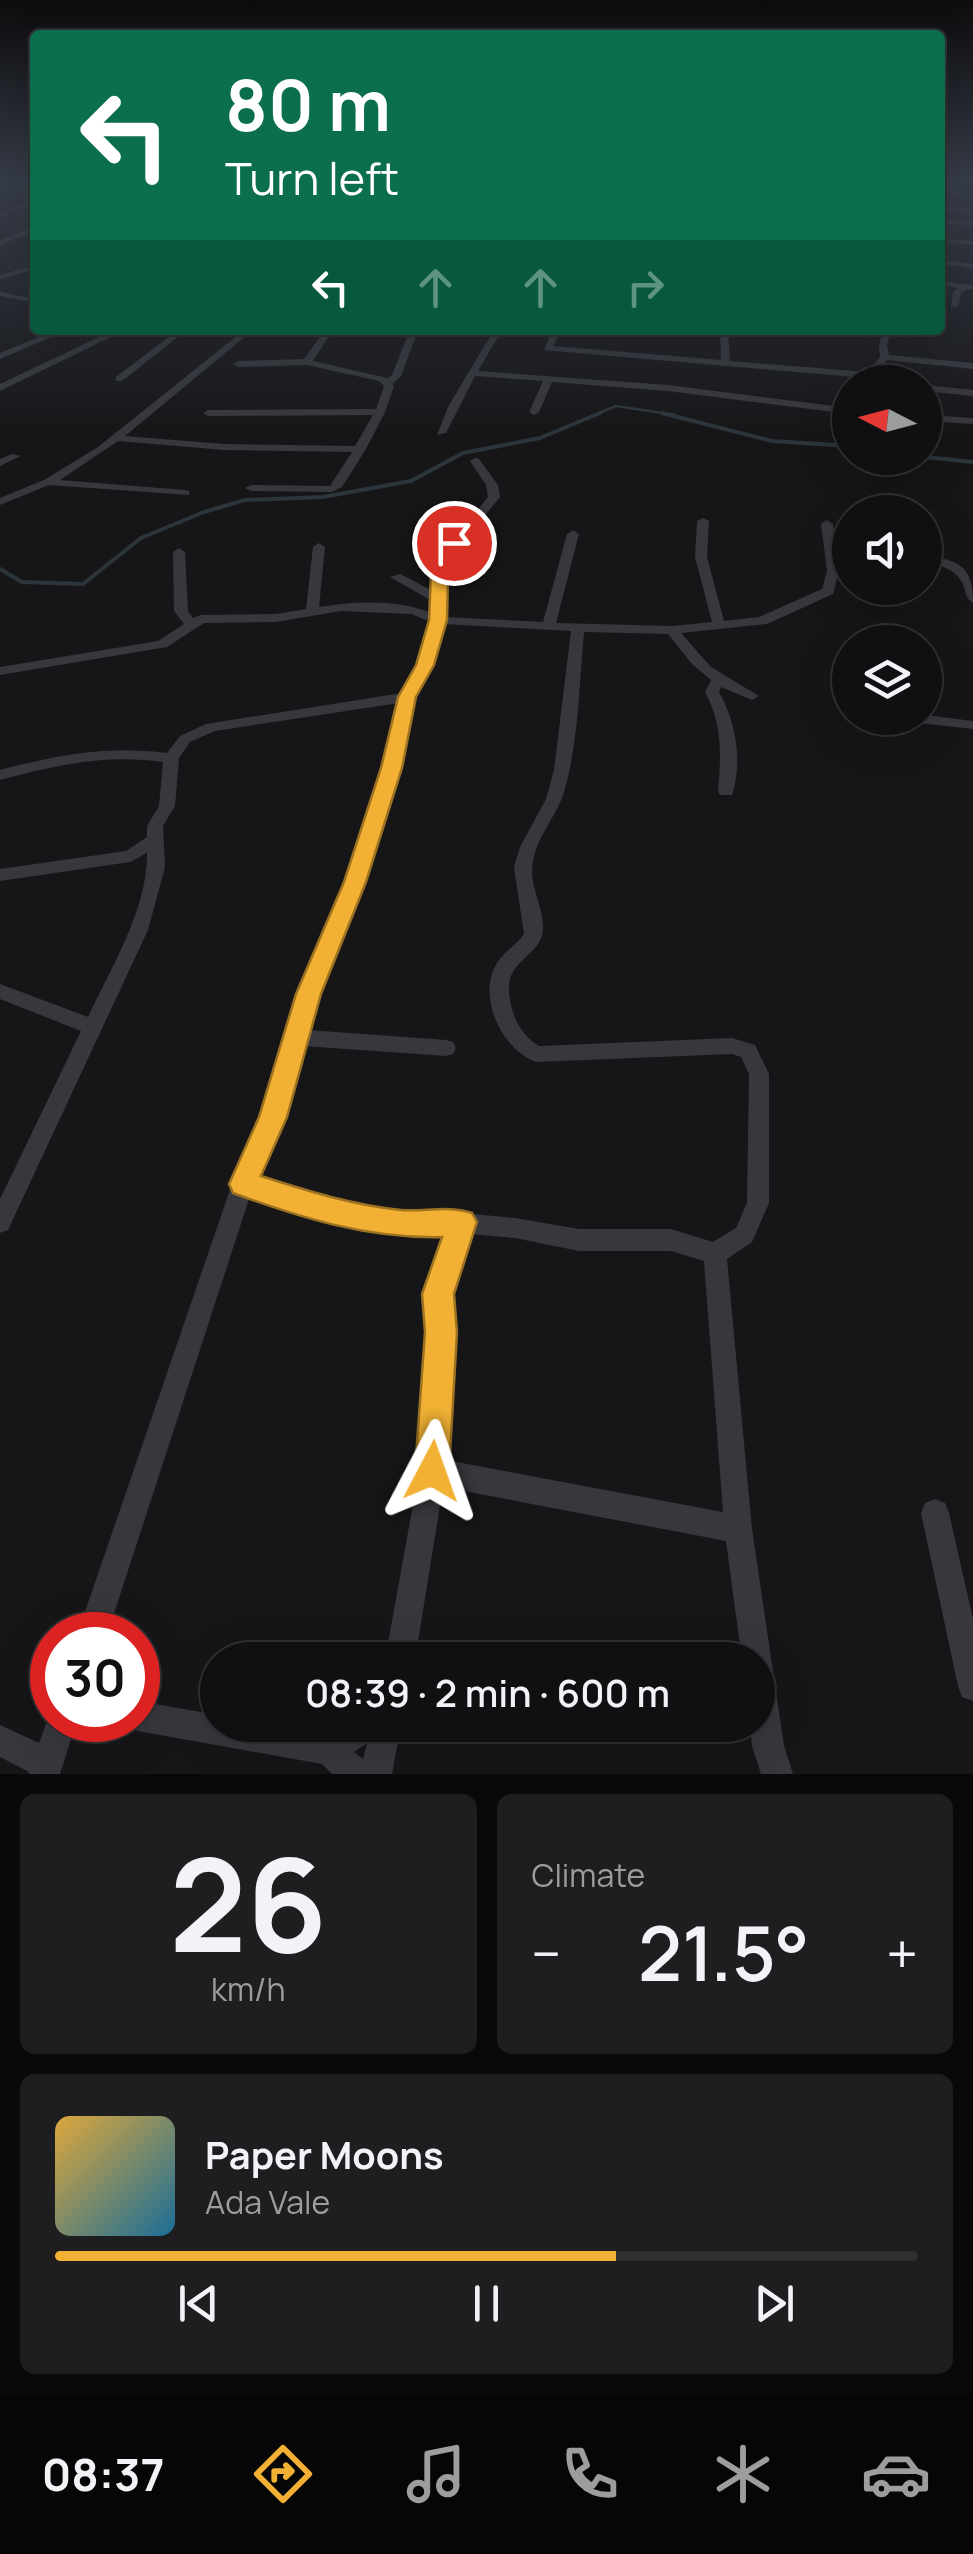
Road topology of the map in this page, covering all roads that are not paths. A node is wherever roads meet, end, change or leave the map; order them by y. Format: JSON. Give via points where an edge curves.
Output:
{"nodes":[{"id":1,"x":30,"y":267,"type":"edge"},
{"id":2,"x":0,"y":269,"type":"edge"},
{"id":3,"x":11,"y":272,"type":"junction"},
{"id":4,"x":0,"y":277,"type":"edge"},
{"id":5,"x":969,"y":287,"type":"edge"},
{"id":6,"x":0,"y":294,"type":"edge"},
{"id":7,"x":30,"y":300,"type":"edge"},
{"id":8,"x":954,"y":306,"type":"dead end"},
{"id":9,"x":52,"y":335,"type":"edge"},
{"id":10,"x":111,"y":335,"type":"edge"},
{"id":11,"x":177,"y":335,"type":"edge"},
{"id":12,"x":242,"y":335,"type":"edge"},
{"id":13,"x":326,"y":335,"type":"edge"},
{"id":14,"x":412,"y":335,"type":"edge"},
{"id":15,"x":495,"y":335,"type":"edge"},
{"id":16,"x":554,"y":335,"type":"edge"},
{"id":17,"x":724,"y":335,"type":"edge"},
{"id":18,"x":886,"y":335,"type":"edge"},
{"id":19,"x":0,"y":356,"type":"edge"},
{"id":20,"x":886,"y":358,"type":"junction"},
{"id":21,"x":307,"y":362,"type":"junction"},
{"id":22,"x":726,"y":362,"type":"junction"},
{"id":23,"x":238,"y":364,"type":"dead end"},
{"id":24,"x":882,"y":365,"type":"edge"},
{"id":25,"x":973,"y":366,"type":"edge"},
{"id":26,"x":473,"y":373,"type":"junction"},
{"id":27,"x":832,"y":373,"type":"edge"},
{"id":28,"x":120,"y":379,"type":"dead end"},
{"id":29,"x":548,"y":380,"type":"junction"},
{"id":30,"x":388,"y":382,"type":"junction"},
{"id":31,"x":0,"y":388,"type":"edge"},
{"id":32,"x":942,"y":390,"type":"edge"},
{"id":33,"x":973,"y":393,"type":"edge"},
{"id":34,"x":832,"y":409,"type":"edge"},
{"id":35,"x":380,"y":412,"type":"junction"},
{"id":36,"x":534,"y":412,"type":"dead end"},
{"id":37,"x":208,"y":413,"type":"dead end"},
{"id":38,"x":942,"y":419,"type":"edge"},
{"id":39,"x":973,"y":421,"type":"edge"},
{"id":40,"x":441,"y":433,"type":"dead end"},
{"id":41,"x":113,"y":438,"type":"junction"},
{"id":42,"x":360,"y":449,"type":"junction"},
{"id":43,"x":16,"y":456,"type":"dead end"},
{"id":44,"x":475,"y":461,"type":"dead end"},
{"id":45,"x":0,"y":464,"type":"edge"},
{"id":46,"x":48,"y":482,"type":"junction"},
{"id":47,"x":251,"y":488,"type":"dead end"},
{"id":48,"x":185,"y":492,"type":"dead end"},
{"id":49,"x":0,"y":502,"type":"edge"},
{"id":50,"x":702,"y":520,"type":"dead end"},
{"id":51,"x":828,"y":524,"type":"dead end"},
{"id":52,"x":573,"y":534,"type":"dead end"},
{"id":53,"x":319,"y":547,"type":"dead end"},
{"id":54,"x":832,"y":551,"type":"edge"},
{"id":55,"x":179,"y":552,"type":"dead end"},
{"id":56,"x":942,"y":563,"type":"edge"},
{"id":57,"x":396,"y":576,"type":"dead end"},
{"id":58,"x":832,"y":584,"type":"edge"},
{"id":59,"x":437,"y":598,"type":"junction"},
{"id":60,"x":973,"y":599,"type":"edge"},
{"id":61,"x":312,"y":610,"type":"junction"},
{"id":62,"x":438,"y":620,"type":"junction"},
{"id":63,"x":190,"y":624,"type":"junction"},
{"id":64,"x":719,"y":625,"type":"junction"},
{"id":65,"x":548,"y":627,"type":"junction"},
{"id":66,"x":578,"y":628,"type":"junction"},
{"id":67,"x":672,"y":630,"type":"junction"},
{"id":68,"x":0,"y":671,"type":"edge"},
{"id":69,"x":718,"y":680,"type":"junction"},
{"id":70,"x":752,"y":696,"type":"dead end"},
{"id":71,"x":407,"y":697,"type":"junction"},
{"id":72,"x":942,"y":722,"type":"edge"},
{"id":73,"x":973,"y":725,"type":"edge"},
{"id":74,"x":171,"y":758,"type":"junction"},
{"id":75,"x":0,"y":776,"type":"edge"},
{"id":76,"x":726,"y":791,"type":"dead end"},
{"id":77,"x":157,"y":838,"type":"junction"},
{"id":78,"x":0,"y":874,"type":"edge"},
{"id":79,"x":0,"y":991,"type":"edge"},
{"id":80,"x":92,"y":1028,"type":"junction"},
{"id":81,"x":294,"y":1037,"type":"junction"},
{"id":82,"x":446,"y":1048,"type":"dead end"},
{"id":83,"x":243,"y":1184,"type":"junction"},
{"id":84,"x":462,"y":1222,"type":"junction"},
{"id":85,"x":0,"y":1223,"type":"edge"},
{"id":86,"x":714,"y":1254,"type":"junction"},
{"id":87,"x":432,"y":1471,"type":"junction"},
{"id":88,"x":935,"y":1513,"type":"dead end"},
{"id":89,"x":738,"y":1529,"type":"junction"},
{"id":90,"x":100,"y":1612,"type":"edge"},
{"id":91,"x":403,"y":1642,"type":"edge"},
{"id":92,"x":754,"y":1642,"type":"edge"},
{"id":93,"x":973,"y":1686,"type":"edge"},
{"id":94,"x":160,"y":1720,"type":"edge"},
{"id":95,"x":0,"y":1741,"type":"edge"},
{"id":96,"x":54,"y":1742,"type":"edge"},
{"id":97,"x":341,"y":1742,"type":"edge"},
{"id":98,"x":383,"y":1742,"type":"edge"},
{"id":99,"x":767,"y":1742,"type":"edge"},
{"id":100,"x":329,"y":1750,"type":"junction"},
{"id":101,"x":45,"y":1769,"type":"edge"},
{"id":102,"x":356,"y":1774,"type":"edge"},
{"id":103,"x":376,"y":1774,"type":"edge"},
{"id":104,"x":776,"y":1774,"type":"edge"}],
"edges":[{"from":1,"to":3,"type":"street"},
{"from":2,"to":3,"type":"street"},
{"from":3,"to":4,"type":"street"},
{"from":5,"to":8,"type":"street","via":[[956,292]]},
{"from":6,"to":7,"type":"street"},
{"from":9,"to":19,"type":"street"},
{"from":10,"to":31,"type":"street"},
{"from":11,"to":28,"type":"street"},
{"from":12,"to":41,"type":"street"},
{"from":13,"to":21,"type":"street"},
{"from":14,"to":30,"type":"street"},
{"from":15,"to":26,"type":"street"},
{"from":16,"to":22,"type":"street","via":[[547,348]]},
{"from":17,"to":22,"type":"street"},
{"from":18,"to":20,"type":"street"},
{"from":20,"to":24,"type":"street"},
{"from":20,"to":25,"type":"street"},
{"from":21,"to":23,"type":"street"},
{"from":21,"to":30,"type":"street"},
{"from":22,"to":27,"type":"street"},
{"from":26,"to":29,"type":"street"},
{"from":26,"to":40,"type":"street","via":[[458,390]]},
{"from":29,"to":34,"type":"street"},
{"from":29,"to":36,"type":"street"},
{"from":30,"to":35,"type":"street"},
{"from":32,"to":33,"type":"street"},
{"from":35,"to":37,"type":"street"},
{"from":35,"to":42,"type":"street"},
{"from":38,"to":39,"type":"street"},
{"from":41,"to":42,"type":"street"},
{"from":41,"to":46,"type":"street"},
{"from":42,"to":47,"type":"street","via":[[332,488]]},
{"from":43,"to":45,"type":"street"},
{"from":44,"to":59,"type":"street","via":[[494,497],[445,556]]},
{"from":46,"to":48,"type":"street"},
{"from":46,"to":49,"type":"street"},
{"from":50,"to":64,"type":"street","via":[[700,557]]},
{"from":51,"to":54,"type":"street"},
{"from":52,"to":65,"type":"street"},
{"from":53,"to":61,"type":"street"},
{"from":55,"to":63,"type":"street","via":[[181,611]]},
{"from":56,"to":60,"type":"street","via":[[965,573]]},
{"from":57,"to":59,"type":"street"},
{"from":58,"to":64,"type":"street","via":[[828,592],[762,620]]},
{"from":59,"to":62,"type":"street"},
{"from":61,"to":62,"type":"street","via":[[376,607]]},
{"from":61,"to":63,"type":"street"},
{"from":62,"to":65,"type":"street"},
{"from":62,"to":71,"type":"street"},
{"from":63,"to":68,"type":"street","via":[[147,648]]},
{"from":64,"to":67,"type":"street"},
{"from":65,"to":66,"type":"street"},
{"from":66,"to":67,"type":"street"},
{"from":66,"to":86,"type":"street","via":[[557,792],[523,868],[533,936],[505,964],[504,1014],[508,1032],[536,1054],[732,1046],[748,1051],[758,1074],[758,1203],[744,1235]]},
{"from":67,"to":69,"type":"street"},
{"from":69,"to":70,"type":"street"},
{"from":69,"to":76,"type":"street","via":[[712,692],[730,745]]},
{"from":71,"to":74,"type":"street","via":[[211,727],[185,738]]},
{"from":71,"to":81,"type":"street","via":[[355,882]]},
{"from":72,"to":73,"type":"street"},
{"from":74,"to":75,"type":"street","via":[[135,751],[62,757]]},
{"from":74,"to":77,"type":"street"},
{"from":77,"to":78,"type":"street","via":[[130,856]]},
{"from":77,"to":80,"type":"street","via":[[139,930]]},
{"from":79,"to":80,"type":"street"},
{"from":80,"to":85,"type":"street"},
{"from":81,"to":82,"type":"street"},
{"from":81,"to":83,"type":"street","via":[[273,1117]]},
{"from":83,"to":84,"type":"street","via":[[350,1217]]},
{"from":83,"to":90,"type":"street"},
{"from":84,"to":86,"type":"street","via":[[579,1240],[671,1240]]},
{"from":84,"to":87,"type":"street","via":[[438,1294]]},
{"from":86,"to":89,"type":"street"},
{"from":87,"to":89,"type":"street"},
{"from":87,"to":91,"type":"street"},
{"from":88,"to":93,"type":"street"},
{"from":89,"to":92,"type":"street"},
{"from":94,"to":100,"type":"street"},
{"from":95,"to":101,"type":"street"},
{"from":96,"to":101,"type":"street"},
{"from":97,"to":100,"type":"street"},
{"from":98,"to":103,"type":"street"},
{"from":99,"to":104,"type":"street"},
{"from":100,"to":102,"type":"street"}]}
